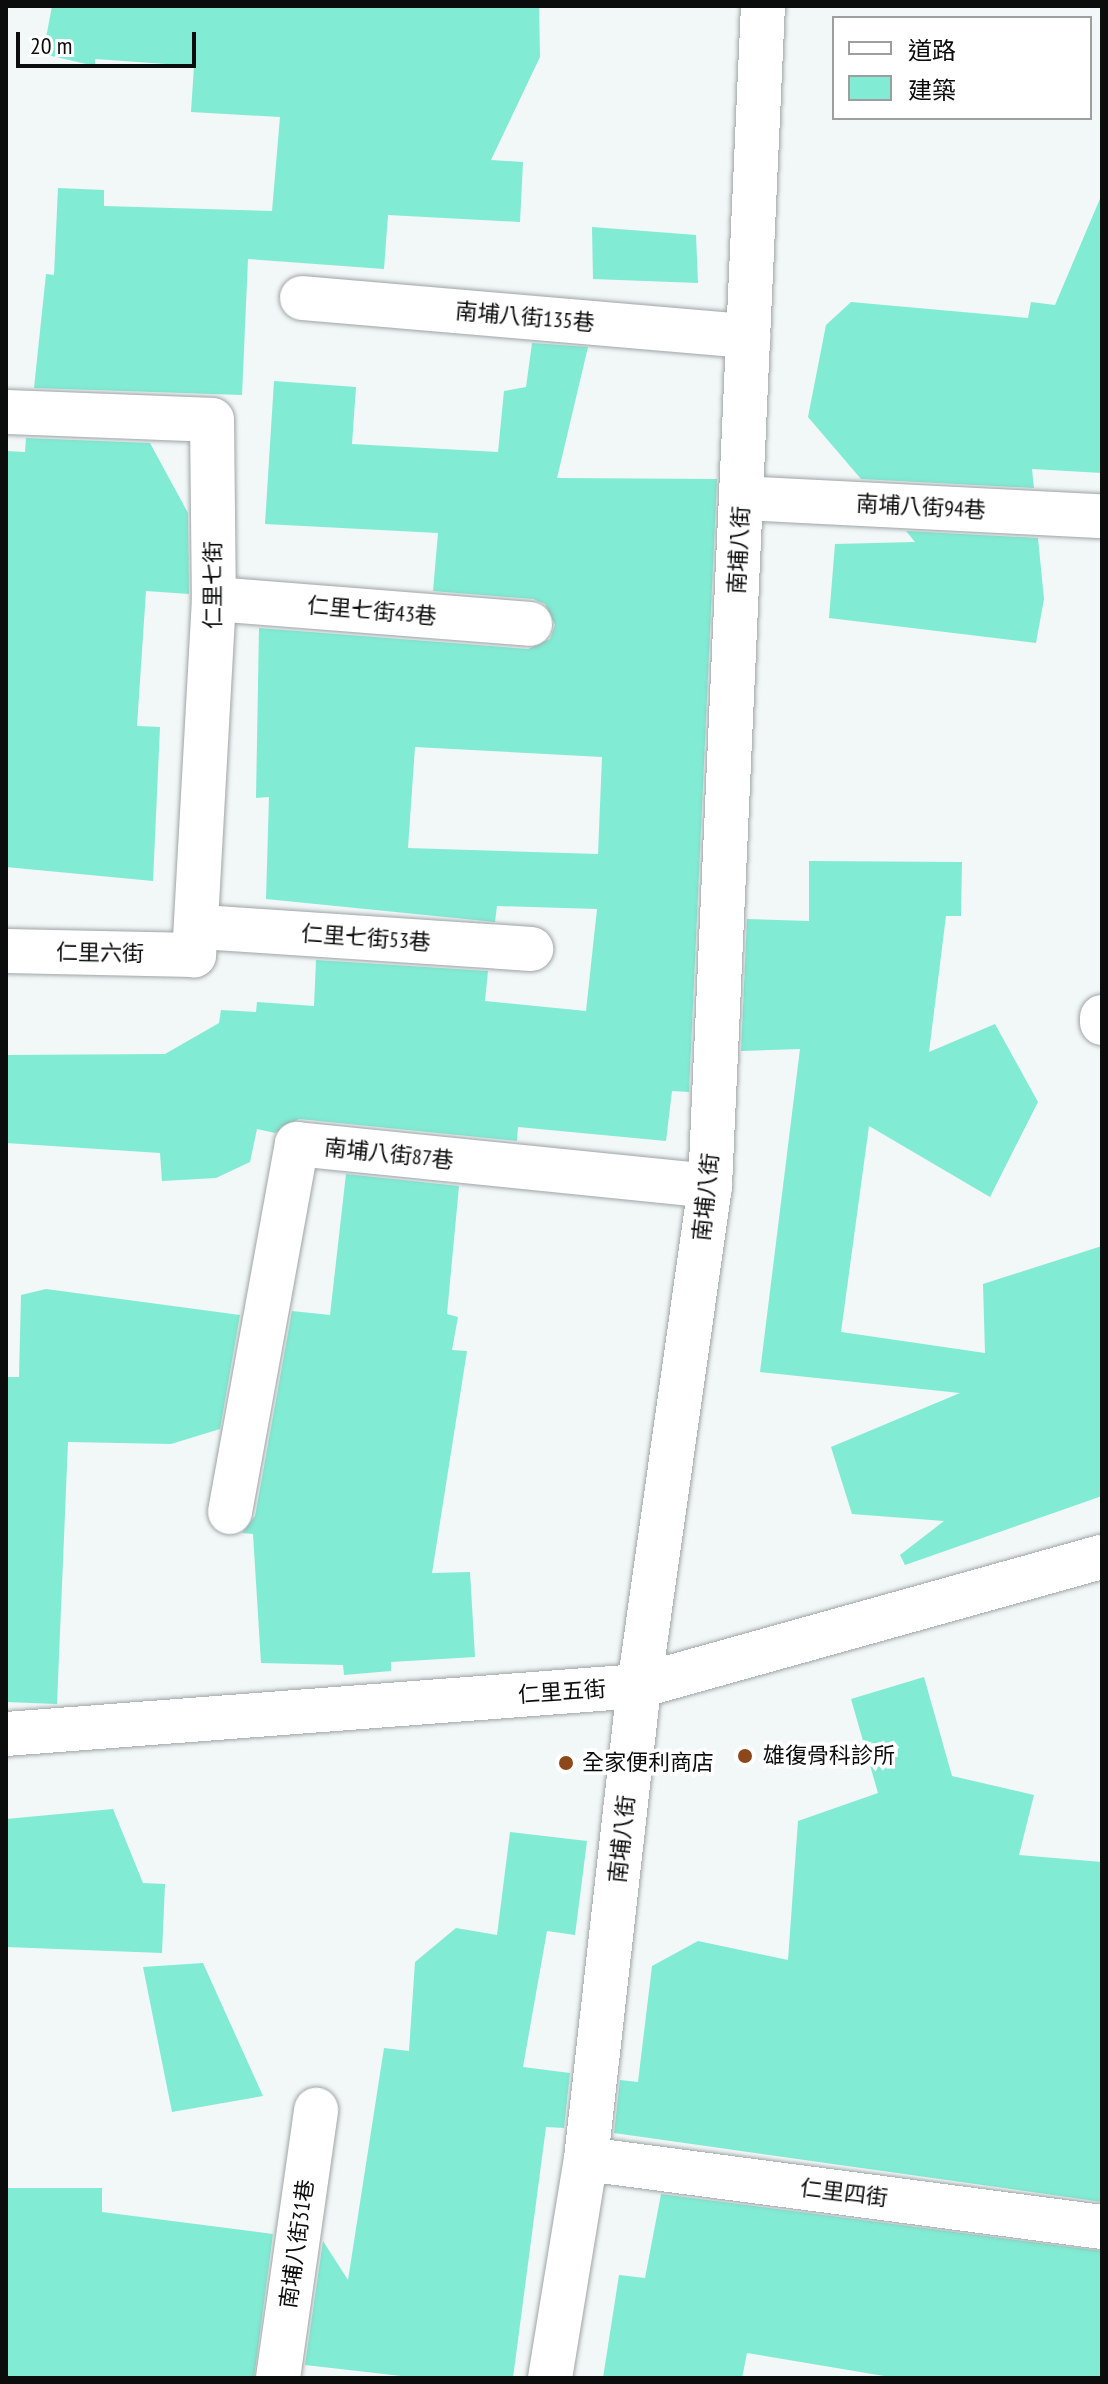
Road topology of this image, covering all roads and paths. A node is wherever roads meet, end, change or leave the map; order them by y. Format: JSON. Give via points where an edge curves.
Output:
{"nodes":[{"id":1,"x":763,"y":6,"type":"edge"},
{"id":2,"x":302,"y":298,"type":"dead end"},
{"id":3,"x":748,"y":336,"type":"junction"},
{"id":4,"x":6,"y":412,"type":"edge"},
{"id":5,"x":741,"y":498,"type":"junction"},
{"id":6,"x":1102,"y":516,"type":"edge"},
{"id":7,"x":214,"y":599,"type":"junction"},
{"id":8,"x":530,"y":624,"type":"dead end"},
{"id":9,"x":197,"y":941,"type":"junction"},
{"id":10,"x":531,"y":949,"type":"dead end"},
{"id":11,"x":6,"y":951,"type":"edge"},
{"id":12,"x":710,"y":1186,"type":"junction"},
{"id":13,"x":230,"y":1512,"type":"dead end"},
{"id":14,"x":1102,"y":1557,"type":"edge"},
{"id":15,"x":639,"y":1686,"type":"junction"},
{"id":16,"x":6,"y":1734,"type":"edge"},
{"id":17,"x":316,"y":2110,"type":"dead end"},
{"id":18,"x":586,"y":2159,"type":"junction"},
{"id":19,"x":1102,"y":2227,"type":"edge"},
{"id":20,"x":278,"y":2378,"type":"edge"},
{"id":21,"x":550,"y":2378,"type":"edge"}],
"edges":[{"from":1,"to":3,"type":"street","name":"南埔八街"},
{"from":2,"to":3,"type":"street","name":"南埔八街135巷"},
{"from":3,"to":5,"type":"street","name":"南埔八街"},
{"from":4,"to":7,"type":"street","name":"仁里七街","via":[[212,420]]},
{"from":5,"to":6,"type":"street","name":"南埔八街94巷"},
{"from":5,"to":12,"type":"street","name":"南埔八街"},
{"from":7,"to":8,"type":"street","name":"仁里七街43巷"},
{"from":7,"to":9,"type":"street","name":"仁里七街"},
{"from":9,"to":10,"type":"street","name":"仁里七街53巷"},
{"from":9,"to":11,"type":"street","name":"仁里六街"},
{"from":12,"to":13,"type":"street","name":"南埔八街87巷","via":[[297,1144]]},
{"from":12,"to":15,"type":"street","name":"南埔八街"},
{"from":14,"to":15,"type":"street","name":"仁里五街"},
{"from":15,"to":16,"type":"street","name":"仁里五街"},
{"from":15,"to":18,"type":"street","name":"南埔八街"},
{"from":17,"to":20,"type":"street","name":"南埔八街31巷"},
{"from":18,"to":19,"type":"street","name":"仁里四街"},
{"from":18,"to":21,"type":"street","name":"南埔八街"}]}
